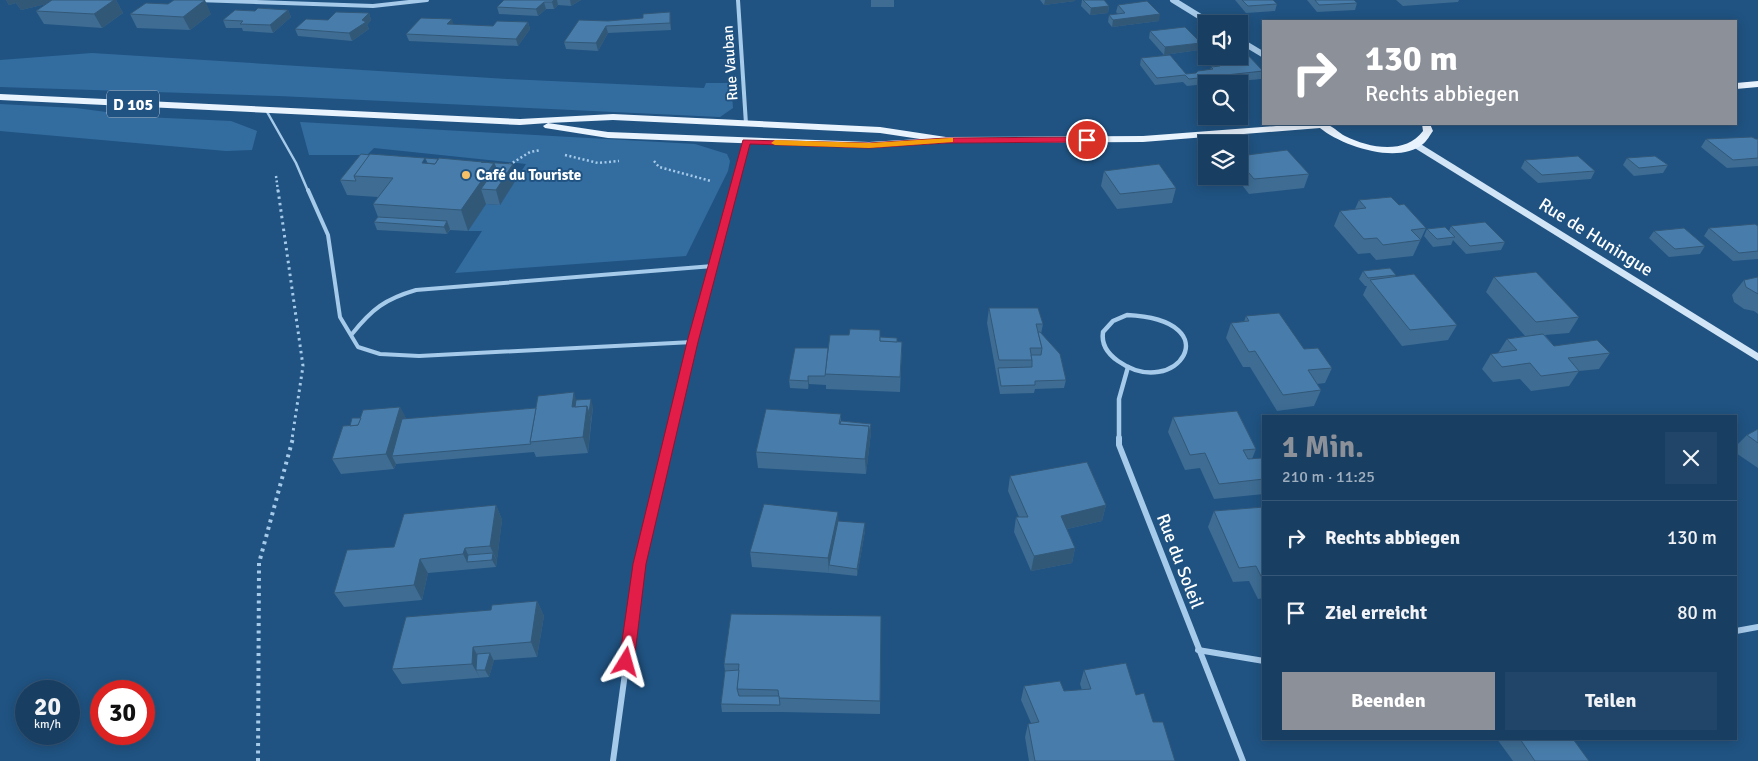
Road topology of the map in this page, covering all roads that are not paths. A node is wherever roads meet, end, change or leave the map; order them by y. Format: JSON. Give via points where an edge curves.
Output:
{"nodes":[{"id":1,"x":197,"y":0,"type":"edge"},
{"id":2,"x":288,"y":0,"type":"edge"},
{"id":3,"x":427,"y":0,"type":"edge"},
{"id":4,"x":738,"y":0,"type":"edge"},
{"id":5,"x":1173,"y":0,"type":"edge"},
{"id":6,"x":283,"y":4,"type":"junction"},
{"id":7,"x":1198,"y":15,"type":"edge"},
{"id":8,"x":1248,"y":45,"type":"edge"},
{"id":9,"x":1262,"y":54,"type":"edge"},
{"id":10,"x":1758,"y":84,"type":"edge"},
{"id":11,"x":1737,"y":86,"type":"edge"},
{"id":12,"x":0,"y":97,"type":"edge"},
{"id":13,"x":266,"y":110,"type":"junction"},
{"id":14,"x":520,"y":122,"type":"junction"},
{"id":15,"x":746,"y":124,"type":"junction"},
{"id":16,"x":1309,"y":125,"type":"edge"},
{"id":17,"x":1322,"y":125,"type":"edge"},
{"id":18,"x":1426,"y":125,"type":"edge"},
{"id":19,"x":946,"y":140,"type":"junction"},
{"id":20,"x":746,"y":142,"type":"junction"},
{"id":21,"x":1416,"y":145,"type":"junction"},
{"id":22,"x":713,"y":266,"type":"junction"},
{"id":23,"x":352,"y":334,"type":"junction"},
{"id":24,"x":693,"y":342,"type":"junction"},
{"id":25,"x":1758,"y":358,"type":"edge"},
{"id":26,"x":1128,"y":367,"type":"junction"},
{"id":27,"x":1758,"y":627,"type":"edge"},
{"id":28,"x":1737,"y":631,"type":"edge"},
{"id":29,"x":1198,"y":650,"type":"junction"},
{"id":30,"x":1262,"y":661,"type":"edge"},
{"id":31,"x":613,"y":761,"type":"edge"},
{"id":32,"x":1243,"y":761,"type":"edge"}],
"edges":[{"from":1,"to":6,"type":"street"},
{"from":2,"to":6,"type":"street"},
{"from":3,"to":6,"type":"street","via":[[373,6]]},
{"from":4,"to":15,"type":"street","name":"Rue Vauban"},
{"from":5,"to":7,"type":"street"},
{"from":8,"to":9,"type":"street"},
{"from":10,"to":11,"type":"main road"},
{"from":12,"to":13,"type":"main road","number":"D 105"},
{"from":13,"to":14,"type":"main road","number":"D 105"},
{"from":13,"to":23,"type":"lane","via":[[296,164],[328,235],[340,317]]},
{"from":14,"to":15,"type":"main road","number":"D 105","via":[[612,117]]},
{"from":14,"to":20,"type":"main road","number":"D 105","via":[[608,135]]},
{"from":15,"to":19,"type":"main road","number":"D 105","via":[[880,130]]},
{"from":16,"to":19,"type":"main road","number":"D 105","via":[[1143,139]]},
{"from":17,"to":21,"type":"main road","via":[[1332,134],[1366,147],[1394,149]]},
{"from":18,"to":21,"type":"main road","via":[[1425,139]]},
{"from":19,"to":20,"type":"main road","number":"D 105","via":[[869,146]]},
{"from":20,"to":22,"type":"street"},
{"from":21,"to":25,"type":"main road","name":"Rue de Huningue"},
{"from":22,"to":23,"type":"lane","via":[[416,290],[391,297],[371,309]]},
{"from":22,"to":24,"type":"street"},
{"from":23,"to":24,"type":"lane","via":[[358,347],[380,354],[419,356]]},
{"from":24,"to":31,"type":"street","via":[[640,564]]},
{"from":26,"to":26,"type":"street","via":[[1141,371],[1169,369],[1185,356],[1184,338],[1177,329],[1154,317],[1127,315],[1116,319],[1107,325],[1102,342],[1115,360]]},
{"from":26,"to":29,"type":"street","name":"Rue du Soleil","via":[[1119,399],[1120,445]]},
{"from":27,"to":28,"type":"street"},
{"from":29,"to":30,"type":"street"},
{"from":29,"to":32,"type":"street","name":"Rue du Soleil"}]}
